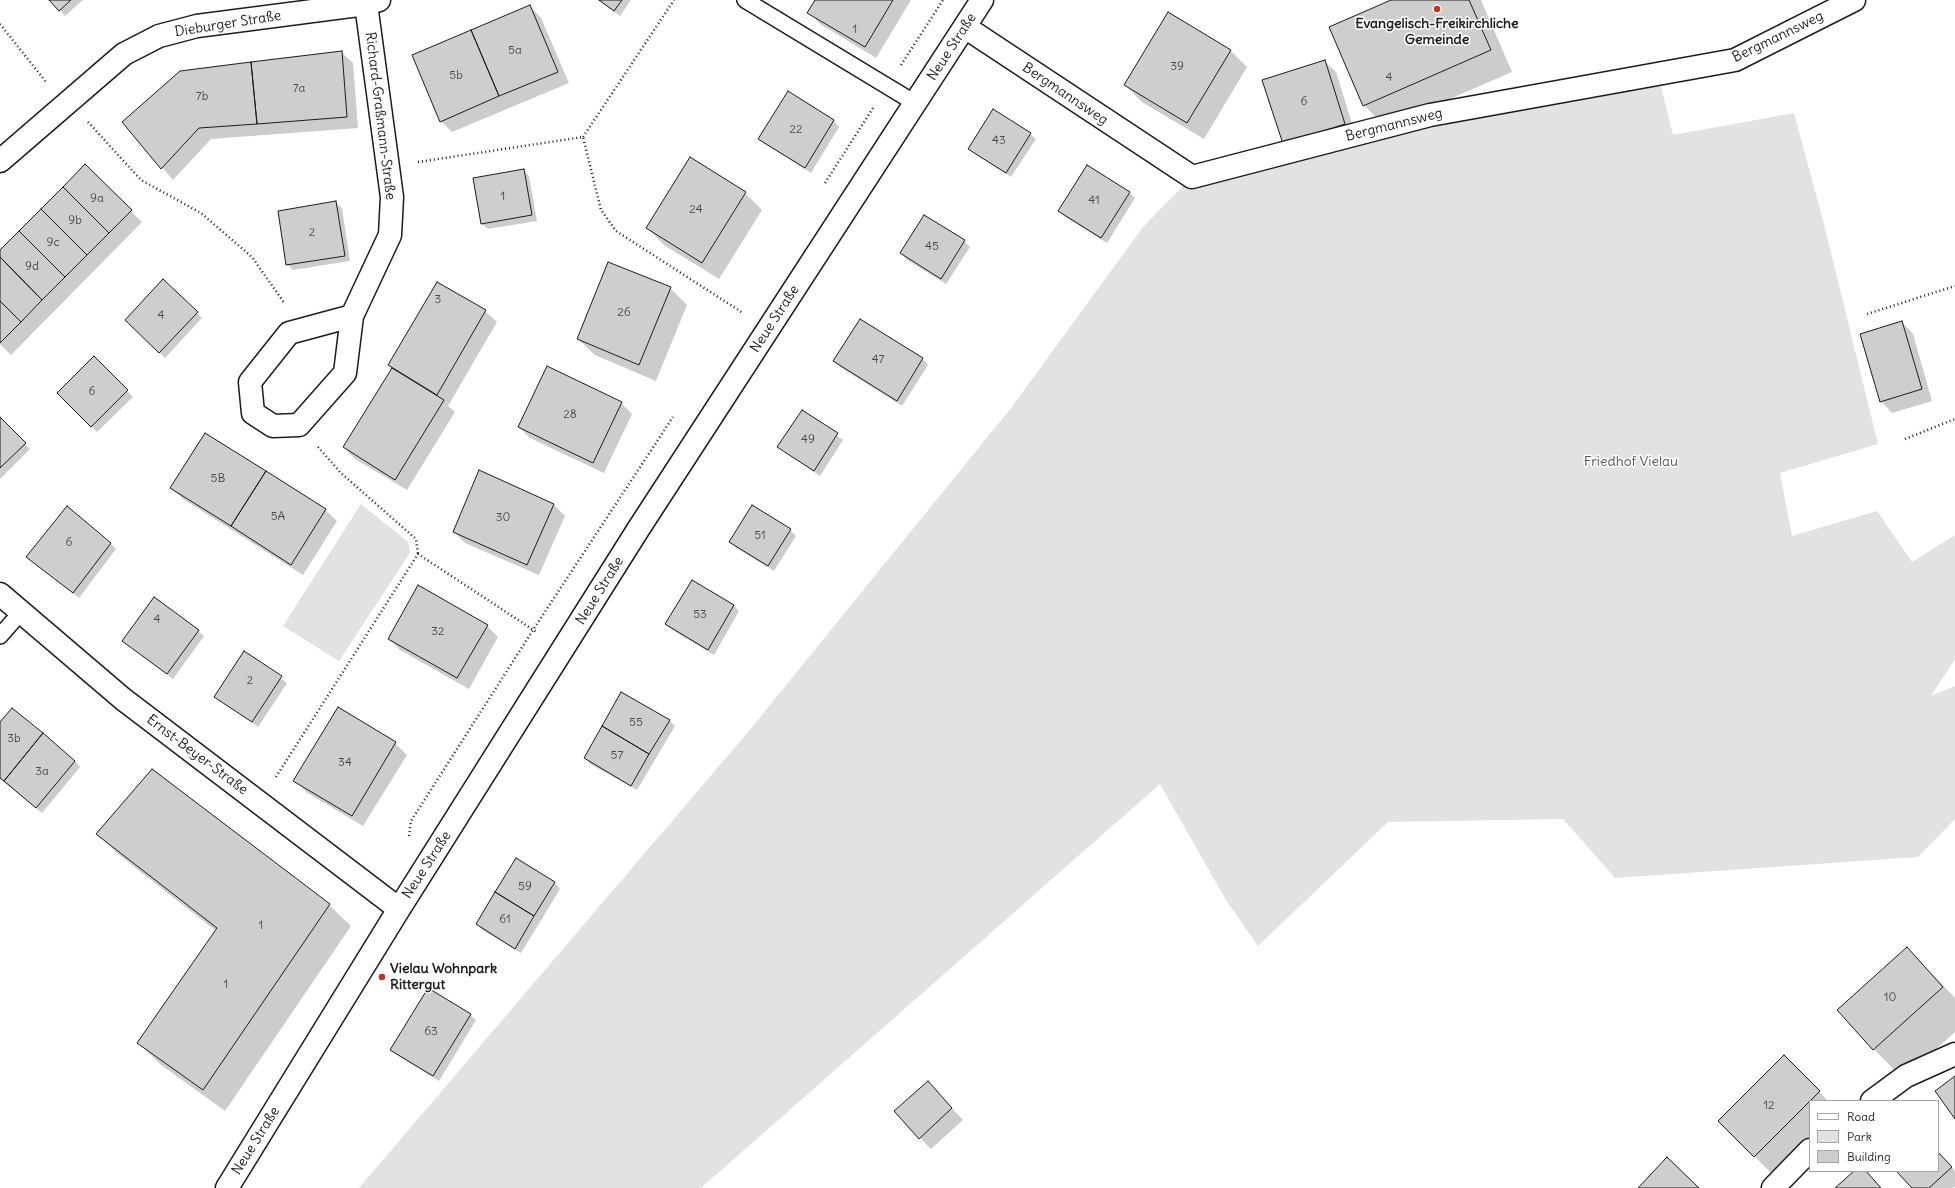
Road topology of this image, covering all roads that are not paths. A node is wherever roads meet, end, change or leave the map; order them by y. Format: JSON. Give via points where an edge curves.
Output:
{"nodes":[{"id":1,"x":745,"y":0,"type":"edge"},
{"id":2,"x":982,"y":0,"type":"edge"},
{"id":3,"x":1854,"y":0,"type":"edge"},
{"id":4,"x":373,"y":2,"type":"edge"},
{"id":5,"x":965,"y":27,"type":"junction"},
{"id":6,"x":915,"y":103,"type":"junction"},
{"id":7,"x":0,"y":161,"type":"edge"},
{"id":8,"x":352,"y":316,"type":"junction"},
{"id":9,"x":0,"y":594,"type":"edge"},
{"id":10,"x":21,"y":612,"type":"junction"},
{"id":11,"x":0,"y":636,"type":"edge"},
{"id":12,"x":399,"y":909,"type":"junction"},
{"id":13,"x":1955,"y":1054,"type":"edge"},
{"id":14,"x":1873,"y":1100,"type":"edge"},
{"id":15,"x":1809,"y":1151,"type":"edge"},
{"id":16,"x":227,"y":1188,"type":"edge"},
{"id":17,"x":1773,"y":1188,"type":"edge"}],
"edges":[{"from":1,"to":6,"type":"lane"},
{"from":2,"to":5,"type":"street","name":"Neue Straße"},
{"from":3,"to":5,"type":"street","name":"Bergmannsweg","via":[[1735,60],[1430,115],[1192,177]]},
{"from":4,"to":7,"type":"street","name":"Dieburger Straße","via":[[196,26],[159,36],[124,54]]},
{"from":4,"to":8,"type":"street","name":"Richard-Graßmann-Straße","via":[[392,197],[390,235]]},
{"from":5,"to":6,"type":"street","name":"Neue Straße"},
{"from":6,"to":12,"type":"street","name":"Neue Straße","via":[[635,535]]},
{"from":8,"to":8,"type":"street","name":"Richard-Graßmann-Straße","via":[[345,373],[299,426],[273,426],[253,412],[250,382],[289,333]]},
{"from":9,"to":10,"type":"street","name":"Ernst-Beyer-Straße"},
{"from":10,"to":11,"type":"lane"},
{"from":10,"to":12,"type":"street","name":"Ernst-Beyer-Straße","via":[[123,699]]},
{"from":12,"to":16,"type":"street","name":"Neue Straße"},
{"from":13,"to":14,"type":"street","via":[[1906,1076]]},
{"from":15,"to":17,"type":"street"}]}
